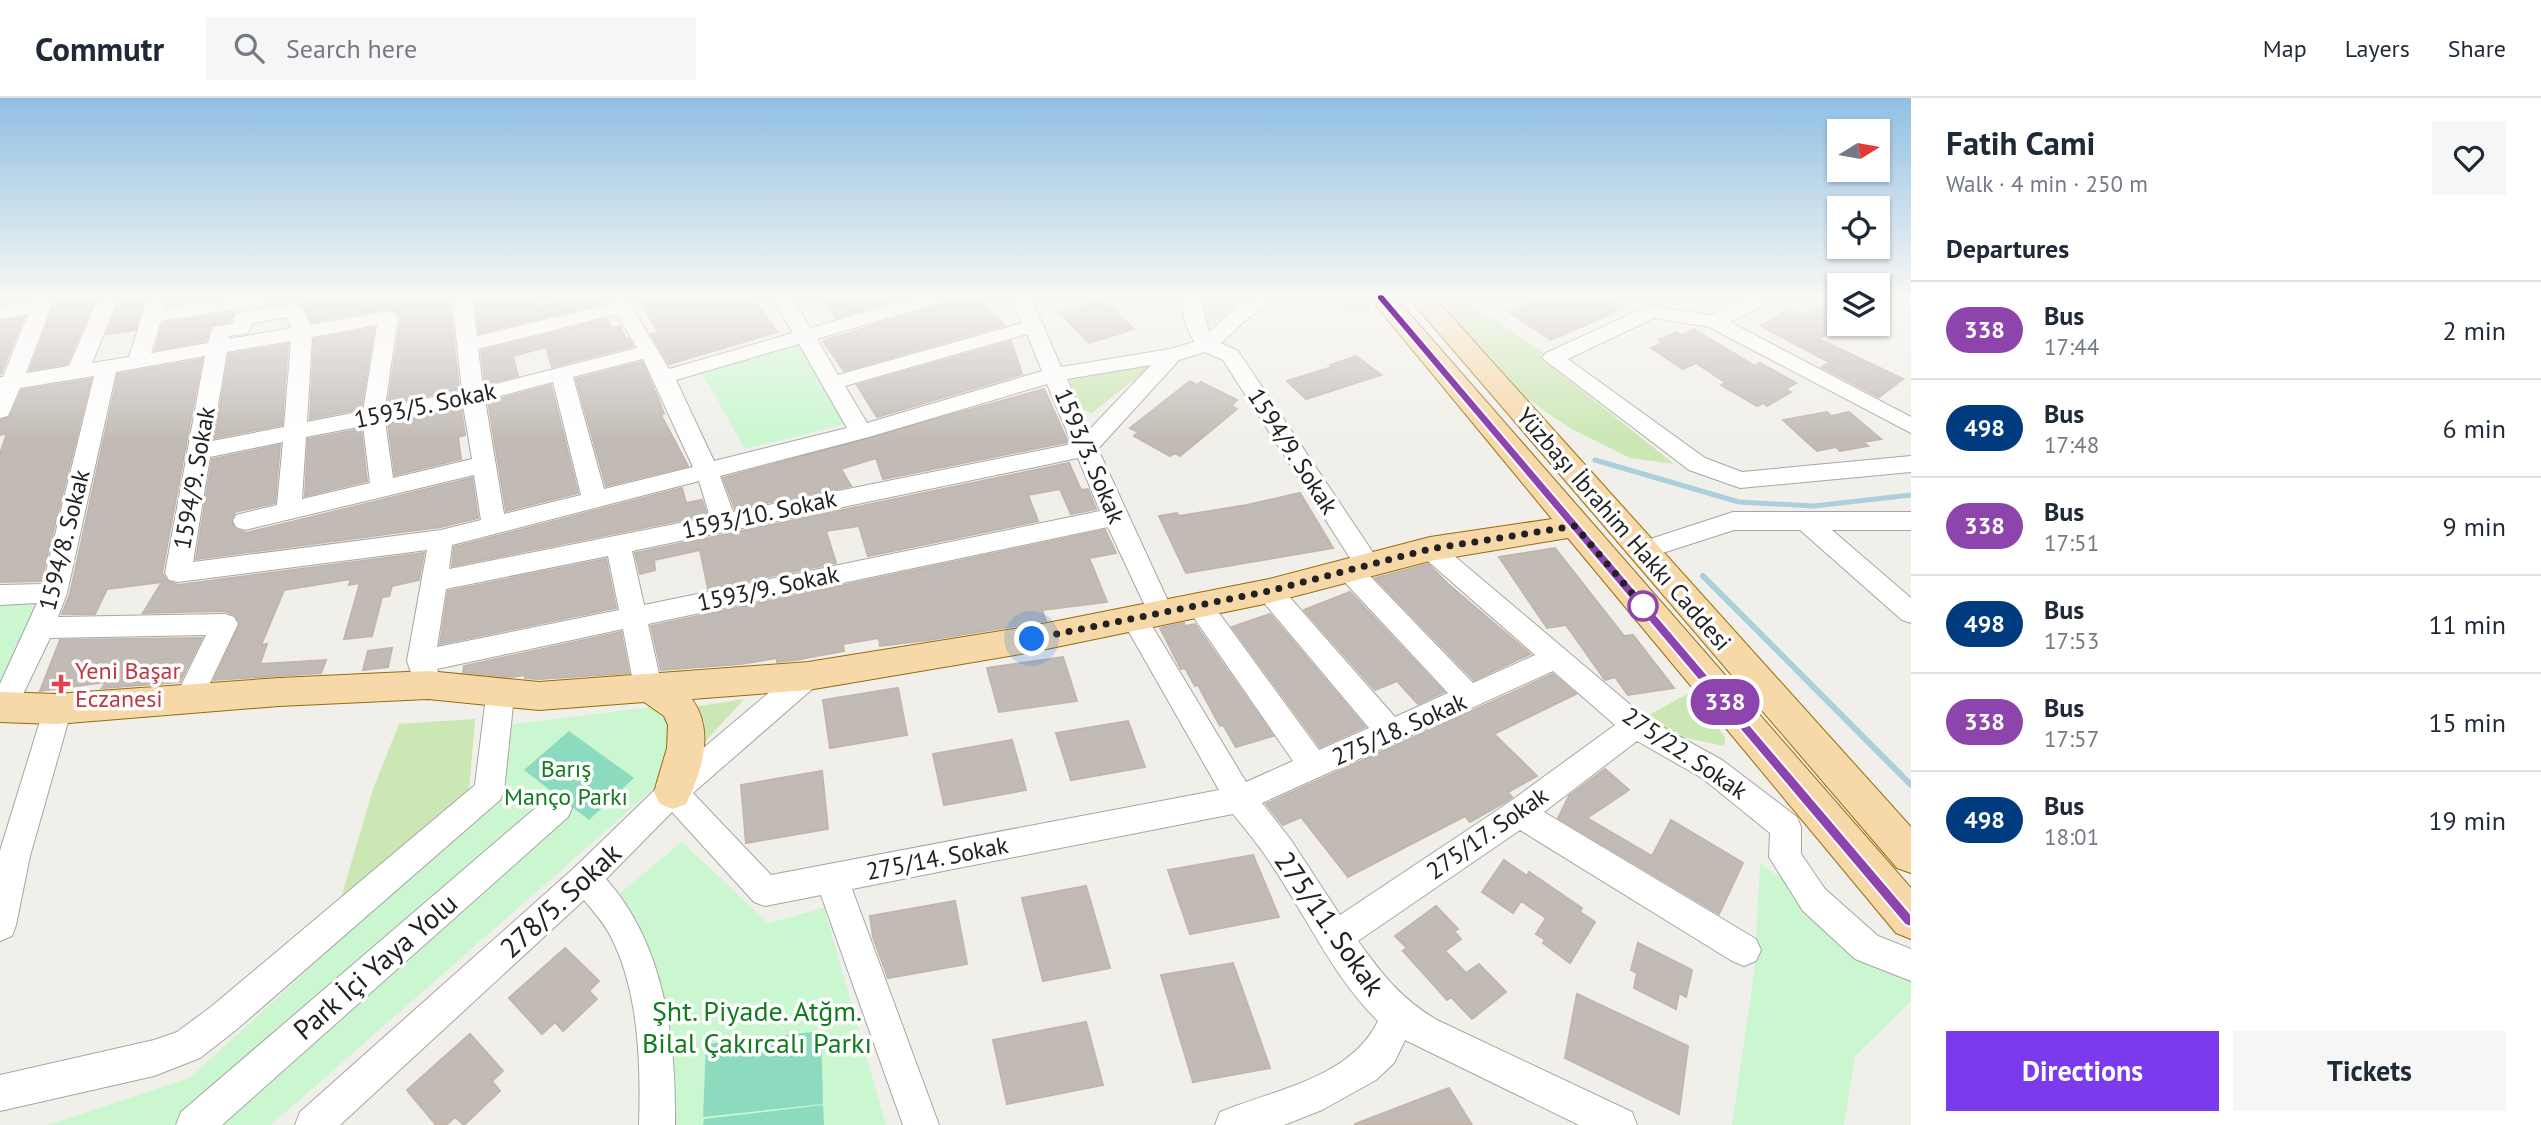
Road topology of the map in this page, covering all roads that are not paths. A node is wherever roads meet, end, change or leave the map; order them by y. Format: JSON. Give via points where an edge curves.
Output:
{"nodes":[{"id":1,"x":23,"y":345,"type":"edge"},
{"id":2,"x":89,"y":345,"type":"edge"},
{"id":3,"x":143,"y":345,"type":"edge"},
{"id":4,"x":217,"y":345,"type":"edge"},
{"id":5,"x":233,"y":345,"type":"edge"},
{"id":6,"x":301,"y":345,"type":"edge"},
{"id":7,"x":384,"y":345,"type":"edge"},
{"id":8,"x":467,"y":345,"type":"edge"},
{"id":9,"x":646,"y":345,"type":"edge"},
{"id":10,"x":772,"y":345,"type":"edge"},
{"id":11,"x":812,"y":345,"type":"edge"},
{"id":12,"x":967,"y":345,"type":"edge"},
{"id":13,"x":1043,"y":345,"type":"edge"},
{"id":14,"x":1207,"y":345,"type":"joint"},
{"id":15,"x":1422,"y":345,"type":"edge"},
{"id":16,"x":1462,"y":345,"type":"edge"},
{"id":17,"x":1576,"y":345,"type":"edge"},
{"id":18,"x":1757,"y":345,"type":"edge"},
{"id":19,"x":216,"y":348,"type":"junction"},
{"id":20,"x":650,"y":351,"type":"junction"},
{"id":21,"x":1172,"y":355,"type":"junction"},
{"id":22,"x":138,"y":362,"type":"junction"},
{"id":23,"x":107,"y":367,"type":"junction"},
{"id":24,"x":78,"y":371,"type":"junction"},
{"id":25,"x":561,"y":373,"type":"junction"},
{"id":26,"x":1056,"y":374,"type":"junction"},
{"id":27,"x":664,"y":377,"type":"junction"},
{"id":28,"x":5,"y":383,"type":"edge"},
{"id":29,"x":833,"y":383,"type":"junction"},
{"id":30,"x":473,"y":396,"type":"junction"},
{"id":31,"x":0,"y":411,"type":"edge"},
{"id":32,"x":373,"y":416,"type":"junction"},
{"id":33,"x":1911,"y":426,"type":"edge"},
{"id":34,"x":296,"y":432,"type":"junction"},
{"id":35,"x":861,"y":432,"type":"junction"},
{"id":36,"x":1085,"y":449,"type":"junction"},
{"id":37,"x":198,"y":452,"type":"junction"},
{"id":38,"x":485,"y":464,"type":"junction"},
{"id":39,"x":1911,"y":464,"type":"edge"},
{"id":40,"x":708,"y":470,"type":"junction"},
{"id":41,"x":383,"y":489,"type":"junction"},
{"id":42,"x":594,"y":498,"type":"junction"},
{"id":43,"x":289,"y":511,"type":"junction"},
{"id":44,"x":1115,"y":517,"type":"junction"},
{"id":45,"x":245,"y":521,"type":"dead end"},
{"id":46,"x":724,"y":521,"type":"junction"},
{"id":47,"x":1806,"y":521,"type":"junction"},
{"id":48,"x":1911,"y":521,"type":"edge"},
{"id":49,"x":494,"y":524,"type":"junction"},
{"id":50,"x":1575,"y":526,"type":"junction"},
{"id":51,"x":441,"y":539,"type":"junction"},
{"id":52,"x":618,"y":544,"type":"junction"},
{"id":53,"x":1430,"y":549,"type":"junction"},
{"id":54,"x":1644,"y":550,"type":"junction"},
{"id":55,"x":1357,"y":566,"type":"junction"},
{"id":56,"x":434,"y":582,"type":"junction"},
{"id":57,"x":1269,"y":591,"type":"junction"},
{"id":58,"x":54,"y":593,"type":"junction"},
{"id":59,"x":0,"y":594,"type":"edge"},
{"id":60,"x":1199,"y":606,"type":"junction"},
{"id":61,"x":1911,"y":613,"type":"edge"},
{"id":62,"x":634,"y":615,"type":"junction"},
{"id":63,"x":1147,"y":616,"type":"junction"},
{"id":64,"x":41,"y":628,"type":"junction"},
{"id":65,"x":1558,"y":657,"type":"junction"},
{"id":66,"x":424,"y":673,"type":"junction"},
{"id":67,"x":808,"y":676,"type":"junction"},
{"id":68,"x":648,"y":687,"type":"junction"},
{"id":69,"x":279,"y":692,"type":"junction"},
{"id":70,"x":539,"y":696,"type":"junction"},
{"id":71,"x":1469,"y":697,"type":"junction"},
{"id":72,"x":189,"y":698,"type":"junction"},
{"id":73,"x":499,"y":705,"type":"junction"},
{"id":74,"x":1,"y":707,"type":"edge"},
{"id":75,"x":58,"y":708,"type":"junction"},
{"id":76,"x":1636,"y":726,"type":"junction"},
{"id":77,"x":1391,"y":733,"type":"junction"},
{"id":78,"x":1780,"y":764,"type":"junction"},
{"id":79,"x":1314,"y":767,"type":"junction"},
{"id":80,"x":673,"y":792,"type":"junction"},
{"id":81,"x":1240,"y":799,"type":"junction"},
{"id":82,"x":1756,"y":801,"type":"junction"},
{"id":83,"x":557,"y":807,"type":"dead end"},
{"id":84,"x":1519,"y":813,"type":"junction"},
{"id":85,"x":1911,"y":855,"type":"edge"},
{"id":86,"x":7,"y":858,"type":"edge"},
{"id":87,"x":585,"y":878,"type":"junction"},
{"id":88,"x":832,"y":878,"type":"junction"},
{"id":89,"x":1911,"y":919,"type":"edge"},
{"id":90,"x":0,"y":925,"type":"edge"},
{"id":91,"x":1335,"y":937,"type":"junction"},
{"id":92,"x":1744,"y":950,"type":"dead end"},
{"id":93,"x":1911,"y":965,"type":"edge"},
{"id":94,"x":1398,"y":1016,"type":"junction"},
{"id":95,"x":0,"y":1093,"type":"edge"},
{"id":96,"x":194,"y":1125,"type":"edge"},
{"id":97,"x":313,"y":1125,"type":"edge"},
{"id":98,"x":657,"y":1125,"type":"edge"},
{"id":99,"x":921,"y":1125,"type":"edge"},
{"id":100,"x":1233,"y":1125,"type":"edge"},
{"id":101,"x":1619,"y":1125,"type":"edge"}],
"edges":[{"from":1,"to":28,"type":"street"},
{"from":2,"to":24,"type":"street"},
{"from":3,"to":22,"type":"street"},
{"from":4,"to":19,"type":"street"},
{"from":5,"to":19,"type":"street"},
{"from":6,"to":34,"type":"street"},
{"from":7,"to":32,"type":"street"},
{"from":8,"to":30,"type":"street"},
{"from":9,"to":20,"type":"street"},
{"from":10,"to":27,"type":"street"},
{"from":11,"to":29,"type":"street"},
{"from":12,"to":29,"type":"street"},
{"from":13,"to":26,"type":"street","name":"1593/3. Sokak"},
{"from":14,"to":21,"type":"street"},
{"from":14,"to":55,"type":"street","name":"1594/9. Sokak","via":[[1231,356]]},
{"from":15,"to":50,"type":"main road","name":"Yüzbaşı İbrahim Hakkı Caddesi"},
{"from":16,"to":54,"type":"main road","name":"Yüzbaşı İbrahim Hakkı Caddesi"},
{"from":17,"to":39,"type":"street","via":[[1553,358],[1697,464],[1741,480]]},
{"from":18,"to":33,"type":"street"},
{"from":19,"to":22,"type":"street"},
{"from":19,"to":37,"type":"street","name":"1594/9. Sokak"},
{"from":20,"to":25,"type":"street","name":"1593/5. Sokak"},
{"from":20,"to":27,"type":"street"},
{"from":21,"to":26,"type":"street"},
{"from":21,"to":36,"type":"street"},
{"from":22,"to":23,"type":"street"},
{"from":23,"to":24,"type":"street"},
{"from":23,"to":58,"type":"street","name":"1594/8. Sokak"},
{"from":24,"to":28,"type":"street"},
{"from":25,"to":30,"type":"street","name":"1593/5. Sokak"},
{"from":25,"to":42,"type":"street"},
{"from":26,"to":35,"type":"street"},
{"from":26,"to":36,"type":"street","name":"1593/3. Sokak"},
{"from":27,"to":40,"type":"street"},
{"from":28,"to":31,"type":"street"},
{"from":29,"to":35,"type":"street"},
{"from":30,"to":32,"type":"street","name":"1593/5. Sokak"},
{"from":30,"to":38,"type":"street"},
{"from":32,"to":34,"type":"street","name":"1593/5. Sokak"},
{"from":32,"to":41,"type":"street"},
{"from":34,"to":37,"type":"street","name":"1593/5. Sokak"},
{"from":34,"to":43,"type":"street"},
{"from":35,"to":40,"type":"street"},
{"from":36,"to":44,"type":"street","name":"1593/3. Sokak"},
{"from":36,"to":46,"type":"street","name":"1593/10. Sokak"},
{"from":37,"to":51,"type":"street","name":"1594/9. Sokak","via":[[178,573]]},
{"from":38,"to":41,"type":"street"},
{"from":38,"to":49,"type":"street"},
{"from":40,"to":42,"type":"street"},
{"from":40,"to":46,"type":"street"},
{"from":41,"to":43,"type":"street"},
{"from":42,"to":49,"type":"street"},
{"from":43,"to":45,"type":"street"},
{"from":44,"to":62,"type":"street","name":"1593/9. Sokak"},
{"from":44,"to":63,"type":"street","name":"1593/3. Sokak"},
{"from":46,"to":52,"type":"street","name":"1593/10. Sokak"},
{"from":47,"to":48,"type":"street"},
{"from":47,"to":54,"type":"street","via":[[1727,522]]},
{"from":47,"to":61,"type":"street"},
{"from":49,"to":51,"type":"street"},
{"from":50,"to":53,"type":"main road"},
{"from":50,"to":78,"type":"main road","name":"Yüzbaşı İbrahim Hakkı Caddesi"},
{"from":51,"to":56,"type":"street"},
{"from":52,"to":56,"type":"street","name":"1593/10. Sokak"},
{"from":52,"to":62,"type":"street"},
{"from":53,"to":55,"type":"main road"},
{"from":53,"to":65,"type":"street","name":"275/22. Sokak"},
{"from":54,"to":85,"type":"main road","name":"Yüzbaşı İbrahim Hakkı Caddesi"},
{"from":55,"to":57,"type":"main road"},
{"from":55,"to":71,"type":"street","name":"1594/9. Sokak"},
{"from":56,"to":66,"type":"street"},
{"from":57,"to":60,"type":"main road"},
{"from":57,"to":77,"type":"street"},
{"from":58,"to":59,"type":"street"},
{"from":58,"to":64,"type":"street","name":"1594/8. Sokak"},
{"from":60,"to":63,"type":"main road"},
{"from":60,"to":79,"type":"street"},
{"from":62,"to":66,"type":"street","name":"1593/9. Sokak"},
{"from":62,"to":68,"type":"street"},
{"from":63,"to":67,"type":"main road"},
{"from":63,"to":81,"type":"street","name":"275/11. Sokak"},
{"from":64,"to":72,"type":"street","via":[[225,624]]},
{"from":64,"to":74,"type":"street","name":"1594/8. Sokak"},
{"from":65,"to":71,"type":"street","name":"275/18. Sokak"},
{"from":65,"to":76,"type":"street","name":"275/22. Sokak"},
{"from":66,"to":69,"type":"main road"},
{"from":66,"to":70,"type":"main road"},
{"from":67,"to":68,"type":"main road"},
{"from":67,"to":80,"type":"street","name":"278/5. Sokak"},
{"from":68,"to":70,"type":"main road"},
{"from":68,"to":80,"type":"main road","via":[[683,715],[687,753]]},
{"from":69,"to":72,"type":"main road"},
{"from":69,"to":73,"type":"main road","via":[[316,706]]},
{"from":70,"to":73,"type":"main road"},
{"from":71,"to":77,"type":"street","name":"275/18. Sokak"},
{"from":72,"to":75,"type":"main road"},
{"from":73,"to":95,"type":"street","via":[[489,790],[224,1018],[188,1045],[154,1058]]},
{"from":74,"to":75,"type":"main road"},
{"from":75,"to":86,"type":"street"},
{"from":76,"to":82,"type":"street","name":"275/22. Sokak","via":[[1712,769]]},
{"from":76,"to":84,"type":"street","name":"275/17. Sokak"},
{"from":77,"to":79,"type":"street","name":"275/18. Sokak"},
{"from":78,"to":82,"type":"street"},
{"from":78,"to":89,"type":"main road","name":"Yüzbaşı İbrahim Hakkı Caddesi"},
{"from":79,"to":81,"type":"street","name":"275/18. Sokak"},
{"from":80,"to":87,"type":"street","name":"278/5. Sokak"},
{"from":80,"to":88,"type":"street","name":"275/14. Sokak","via":[[765,891]]},
{"from":81,"to":88,"type":"street","name":"275/14. Sokak"},
{"from":81,"to":91,"type":"street","name":"275/11. Sokak","via":[[1280,850]]},
{"from":82,"to":93,"type":"street","name":"275/22. Sokak","via":[[1786,827],[1785,857],[1814,900],[1867,948]]},
{"from":83,"to":96,"type":"street","name":"Park İçi Yaya Yolu"},
{"from":84,"to":91,"type":"street","name":"275/17. Sokak"},
{"from":84,"to":92,"type":"street"},
{"from":86,"to":90,"type":"street"},
{"from":87,"to":97,"type":"street","name":"278/5. Sokak"},
{"from":87,"to":98,"type":"street","via":[[622,924],[648,999],[659,1097]]},
{"from":88,"to":99,"type":"street"},
{"from":91,"to":94,"type":"street","name":"275/11. Sokak","via":[[1378,997]]},
{"from":94,"to":100,"type":"street","via":[[1379,1053],[1345,1078]]},
{"from":94,"to":101,"type":"street","name":"275/11. Sokak"}]}
